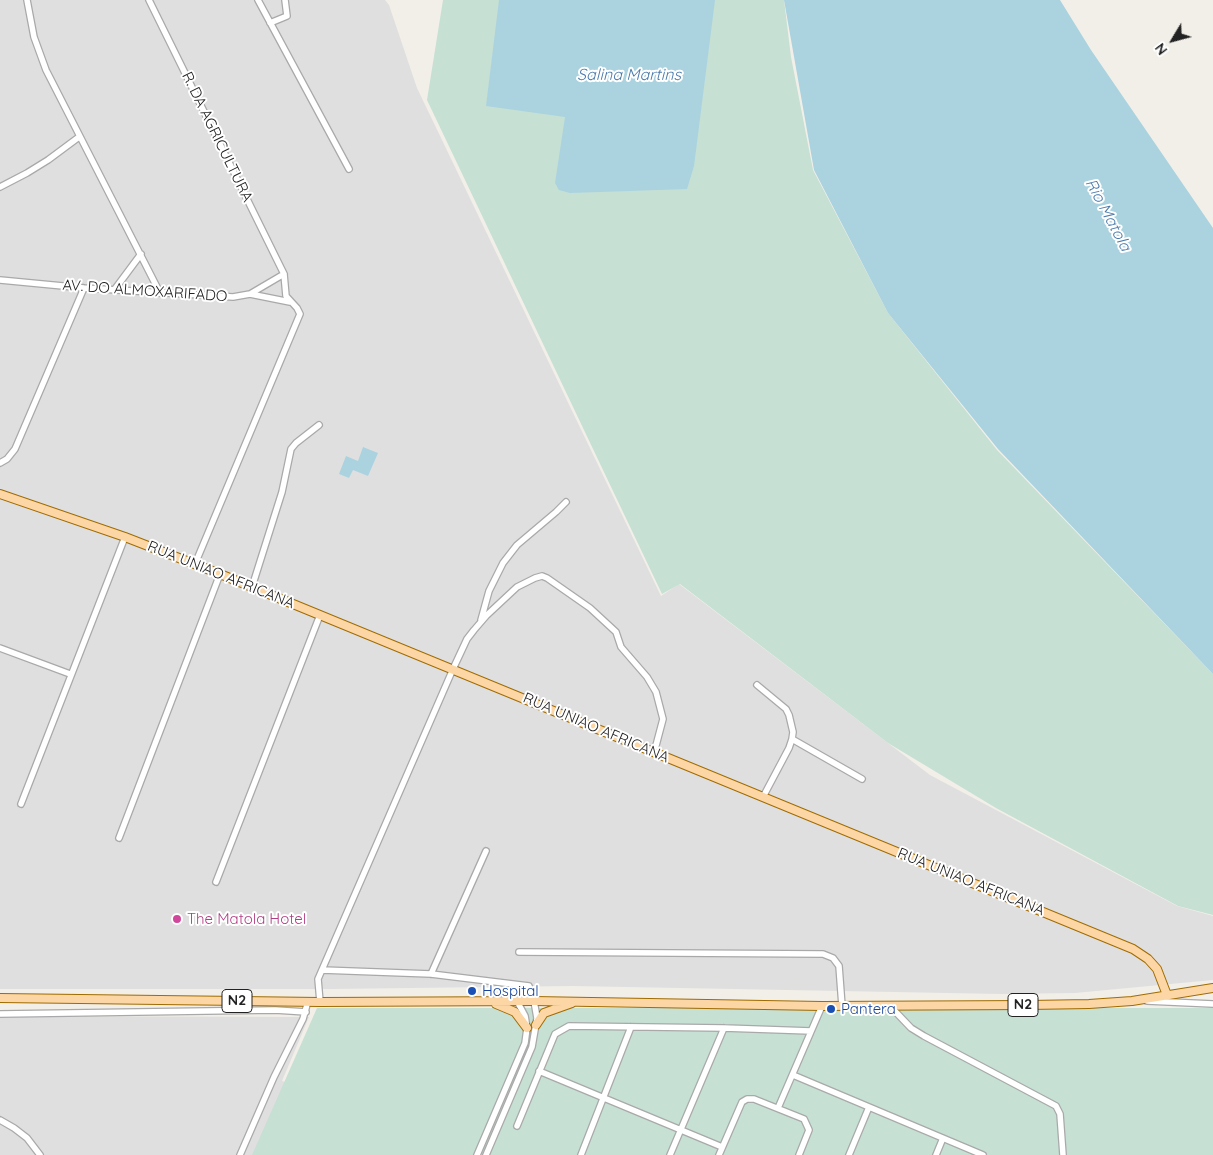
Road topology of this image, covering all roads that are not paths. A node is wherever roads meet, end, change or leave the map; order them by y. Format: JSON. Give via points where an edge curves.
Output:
{"nodes":[{"id":1,"x":27,"y":0,"type":"edge"},
{"id":2,"x":149,"y":0,"type":"edge"},
{"id":3,"x":258,"y":0,"type":"edge"},
{"id":4,"x":285,"y":0,"type":"edge"},
{"id":5,"x":270,"y":23,"type":"junction"},
{"id":6,"x":79,"y":137,"type":"junction"},
{"id":7,"x":348,"y":169,"type":"dead end"},
{"id":8,"x":0,"y":187,"type":"edge"},
{"id":9,"x":141,"y":254,"type":"junction"},
{"id":10,"x":284,"y":274,"type":"junction"},
{"id":11,"x":0,"y":280,"type":"edge"},
{"id":12,"x":84,"y":288,"type":"junction"},
{"id":13,"x":115,"y":289,"type":"junction"},
{"id":14,"x":160,"y":293,"type":"junction"},
{"id":15,"x":250,"y":294,"type":"junction"},
{"id":16,"x":290,"y":302,"type":"junction"},
{"id":17,"x":319,"y":425,"type":"dead end"},
{"id":18,"x":0,"y":463,"type":"edge"},
{"id":19,"x":0,"y":494,"type":"edge"},
{"id":20,"x":566,"y":502,"type":"dead end"},
{"id":21,"x":125,"y":537,"type":"junction"},
{"id":22,"x":194,"y":564,"type":"junction"},
{"id":23,"x":220,"y":574,"type":"junction"},
{"id":24,"x":252,"y":587,"type":"junction"},
{"id":25,"x":320,"y":615,"type":"junction"},
{"id":26,"x":480,"y":622,"type":"junction"},
{"id":27,"x":0,"y":648,"type":"edge"},
{"id":28,"x":453,"y":669,"type":"junction"},
{"id":29,"x":70,"y":674,"type":"junction"},
{"id":30,"x":757,"y":685,"type":"dead end"},
{"id":31,"x":792,"y":739,"type":"junction"},
{"id":32,"x":654,"y":753,"type":"junction"},
{"id":33,"x":862,"y":780,"type":"dead end"},
{"id":34,"x":763,"y":797,"type":"junction"},
{"id":35,"x":20,"y":804,"type":"dead end"},
{"id":36,"x":119,"y":838,"type":"dead end"},
{"id":37,"x":486,"y":852,"type":"dead end"},
{"id":38,"x":216,"y":882,"type":"dead end"},
{"id":39,"x":519,"y":952,"type":"dead end"},
{"id":40,"x":322,"y":970,"type":"junction"},
{"id":41,"x":431,"y":974,"type":"junction"},
{"id":42,"x":1213,"y":988,"type":"edge"},
{"id":43,"x":1167,"y":995,"type":"junction"},
{"id":44,"x":0,"y":998,"type":"edge"},
{"id":45,"x":534,"y":1000,"type":"junction"},
{"id":46,"x":1132,"y":1000,"type":"junction"},
{"id":47,"x":308,"y":1001,"type":"junction"},
{"id":48,"x":488,"y":1001,"type":"junction"},
{"id":49,"x":517,"y":1001,"type":"junction"},
{"id":50,"x":578,"y":1001,"type":"junction"},
{"id":51,"x":320,"y":1002,"type":"junction"},
{"id":52,"x":1213,"y":1004,"type":"edge"},
{"id":53,"x":822,"y":1006,"type":"junction"},
{"id":54,"x":842,"y":1006,"type":"junction"},
{"id":55,"x":890,"y":1006,"type":"junction"},
{"id":56,"x":306,"y":1012,"type":"junction"},
{"id":57,"x":0,"y":1014,"type":"edge"},
{"id":58,"x":536,"y":1025,"type":"junction"},
{"id":59,"x":632,"y":1027,"type":"junction"},
{"id":60,"x":527,"y":1028,"type":"junction"},
{"id":61,"x":724,"y":1028,"type":"junction"},
{"id":62,"x":811,"y":1031,"type":"junction"},
{"id":63,"x":540,"y":1071,"type":"junction"},
{"id":64,"x":793,"y":1075,"type":"junction"},
{"id":65,"x":603,"y":1097,"type":"junction"},
{"id":66,"x":869,"y":1107,"type":"junction"},
{"id":67,"x":778,"y":1108,"type":"junction"},
{"id":68,"x":0,"y":1120,"type":"edge"},
{"id":69,"x":517,"y":1126,"type":"dead end"},
{"id":70,"x":680,"y":1129,"type":"junction"},
{"id":71,"x":943,"y":1138,"type":"junction"},
{"id":72,"x":722,"y":1147,"type":"junction"},
{"id":73,"x":40,"y":1155,"type":"edge"},
{"id":74,"x":240,"y":1155,"type":"edge"},
{"id":75,"x":477,"y":1155,"type":"edge"},
{"id":76,"x":486,"y":1155,"type":"edge"},
{"id":77,"x":581,"y":1155,"type":"edge"},
{"id":78,"x":670,"y":1155,"type":"edge"},
{"id":79,"x":719,"y":1155,"type":"edge"},
{"id":80,"x":799,"y":1155,"type":"edge"},
{"id":81,"x":849,"y":1155,"type":"edge"},
{"id":82,"x":936,"y":1155,"type":"edge"},
{"id":83,"x":983,"y":1155,"type":"edge"},
{"id":84,"x":1062,"y":1155,"type":"edge"}],
"edges":[{"from":1,"to":6,"type":"street","via":[[34,37],[46,70]]},
{"from":2,"to":10,"type":"street","name":"R. DA AGRICULTURA"},
{"from":3,"to":5,"type":"street"},
{"from":4,"to":5,"type":"street","via":[[286,16]]},
{"from":5,"to":7,"type":"street"},
{"from":6,"to":8,"type":"street","via":[[48,160]]},
{"from":6,"to":9,"type":"street"},
{"from":9,"to":13,"type":"street"},
{"from":9,"to":14,"type":"street"},
{"from":10,"to":15,"type":"street","name":"AV. DO ALMOXARIFADO"},
{"from":10,"to":16,"type":"street","name":"R. DA AGRICULTURA","via":[[286,296]]},
{"from":11,"to":12,"type":"street","name":"AV. DO ALMOXARIFADO"},
{"from":12,"to":13,"type":"street","name":"AV. DO ALMOXARIFADO"},
{"from":12,"to":18,"type":"street","via":[[14,449]]},
{"from":13,"to":14,"type":"street","name":"AV. DO ALMOXARIFADO"},
{"from":14,"to":15,"type":"street","name":"AV. DO ALMOXARIFADO","via":[[233,297]]},
{"from":15,"to":16,"type":"street"},
{"from":16,"to":22,"type":"street","name":"R. DA AGRICULTURA","via":[[298,308],[298,322]]},
{"from":17,"to":24,"type":"street","via":[[291,449],[282,492]]},
{"from":19,"to":21,"type":"main road","name":"RUA UNIAO AFRICANA"},
{"from":20,"to":26,"type":"street","via":[[503,563],[489,591]]},
{"from":21,"to":22,"type":"main road","name":"RUA UNIAO AFRICANA"},
{"from":21,"to":29,"type":"street"},
{"from":22,"to":23,"type":"main road","name":"RUA UNIAO AFRICANA"},
{"from":23,"to":24,"type":"main road","name":"RUA UNIAO AFRICANA"},
{"from":23,"to":36,"type":"street"},
{"from":24,"to":25,"type":"main road","name":"RUA UNIAO AFRICANA"},
{"from":25,"to":28,"type":"main road","name":"RUA UNIAO AFRICANA"},
{"from":25,"to":38,"type":"street"},
{"from":26,"to":28,"type":"street"},
{"from":26,"to":32,"type":"street","via":[[525,582],[542,576],[590,608],[616,632],[621,647],[656,692],[663,719]]},
{"from":27,"to":29,"type":"street"},
{"from":28,"to":32,"type":"main road","name":"RUA UNIAO AFRICANA"},
{"from":28,"to":40,"type":"street"},
{"from":29,"to":35,"type":"street"},
{"from":30,"to":31,"type":"street","via":[[786,709]]},
{"from":31,"to":33,"type":"street"},
{"from":31,"to":34,"type":"street"},
{"from":32,"to":34,"type":"main road","name":"RUA UNIAO AFRICANA"},
{"from":34,"to":43,"type":"main road","name":"RUA UNIAO AFRICANA","via":[[1133,949],[1157,968]]},
{"from":37,"to":41,"type":"street"},
{"from":39,"to":54,"type":"street","via":[[824,954],[839,966]]},
{"from":40,"to":41,"type":"street"},
{"from":40,"to":51,"type":"street","via":[[318,979]]},
{"from":41,"to":45,"type":"street","via":[[525,984],[529,986]]},
{"from":42,"to":43,"type":"main road","number":"N2"},
{"from":43,"to":46,"type":"main road","number":"N2"},
{"from":44,"to":47,"type":"main road","number":"N2"},
{"from":45,"to":49,"type":"main road","number":"N2"},
{"from":45,"to":50,"type":"main road","number":"N2"},
{"from":45,"to":58,"type":"street"},
{"from":46,"to":52,"type":"street"},
{"from":46,"to":55,"type":"main road","number":"N2","via":[[1089,1004]]},
{"from":47,"to":51,"type":"main road","number":"N2"},
{"from":47,"to":56,"type":"street"},
{"from":48,"to":49,"type":"main road","number":"N2"},
{"from":48,"to":51,"type":"main road","number":"N2"},
{"from":48,"to":60,"type":"main road","via":[[515,1012]]},
{"from":49,"to":60,"type":"street"},
{"from":50,"to":53,"type":"main road","number":"N2"},
{"from":50,"to":58,"type":"main road","via":[[544,1013]]},
{"from":53,"to":54,"type":"main road","number":"N2"},
{"from":53,"to":62,"type":"street"},
{"from":54,"to":55,"type":"main road","number":"N2"},
{"from":55,"to":84,"type":"street","via":[[911,1028],[924,1036],[1056,1106],[1060,1114]]},
{"from":56,"to":57,"type":"street"},
{"from":56,"to":74,"type":"street"},
{"from":58,"to":76,"type":"street","via":[[532,1046]]},
{"from":59,"to":61,"type":"street"},
{"from":59,"to":63,"type":"street","via":[[569,1026],[562,1029],[556,1034]]},
{"from":59,"to":65,"type":"street"},
{"from":60,"to":75,"type":"street","via":[[525,1044]]},
{"from":61,"to":62,"type":"street"},
{"from":61,"to":70,"type":"street"},
{"from":62,"to":64,"type":"street"},
{"from":63,"to":65,"type":"street"},
{"from":63,"to":69,"type":"street"},
{"from":64,"to":66,"type":"street"},
{"from":64,"to":67,"type":"street"},
{"from":65,"to":70,"type":"street"},
{"from":65,"to":77,"type":"street"},
{"from":66,"to":71,"type":"street"},
{"from":66,"to":81,"type":"street"},
{"from":67,"to":72,"type":"street","via":[[754,1099],[742,1102]]},
{"from":67,"to":80,"type":"street","via":[[804,1119],[808,1124],[809,1130]]},
{"from":68,"to":73,"type":"street","via":[[27,1138]]},
{"from":70,"to":72,"type":"street"},
{"from":70,"to":78,"type":"street"},
{"from":71,"to":82,"type":"street"},
{"from":71,"to":83,"type":"street"},
{"from":72,"to":79,"type":"street"}]}
